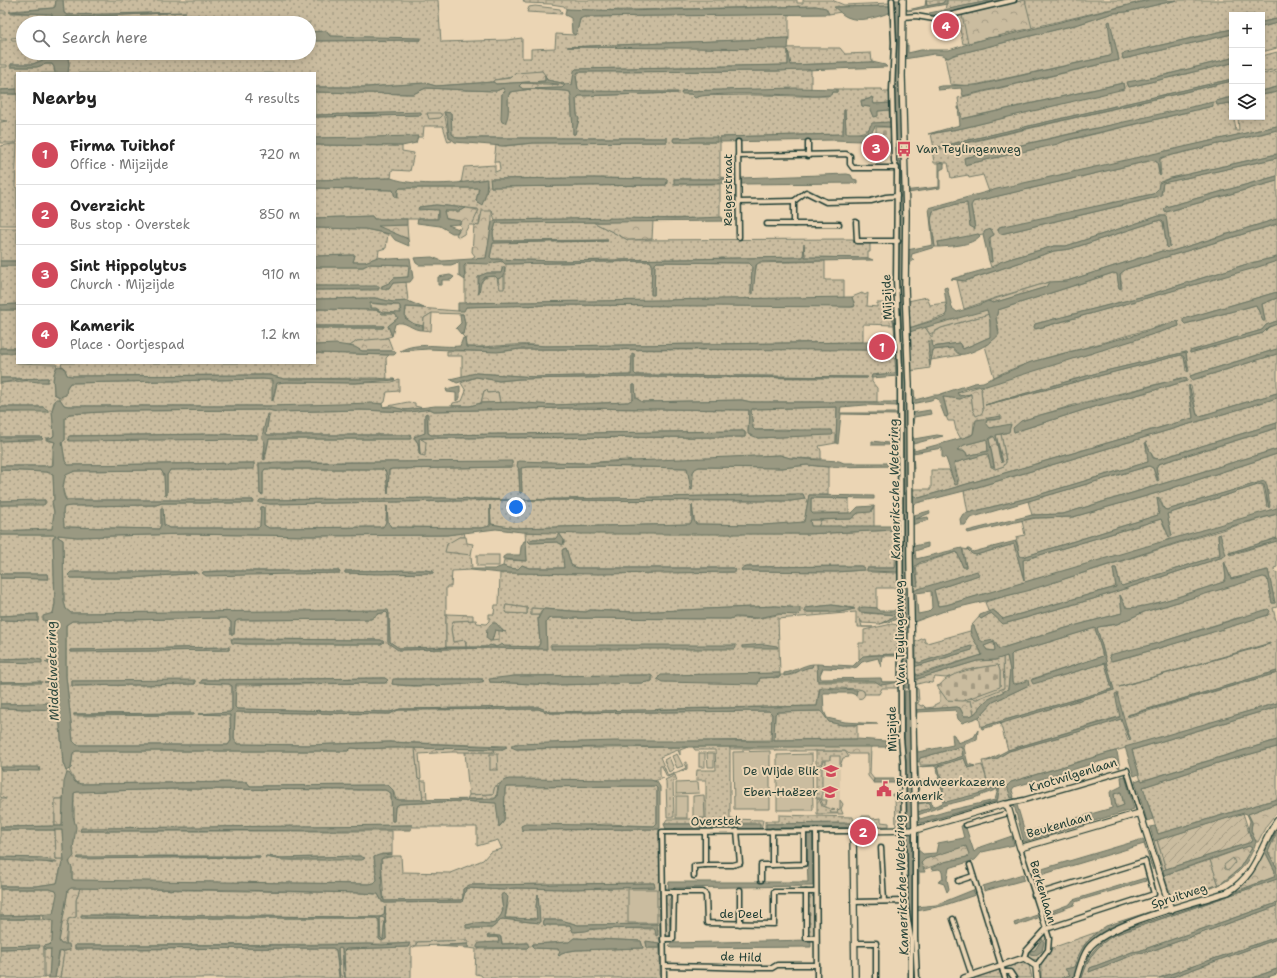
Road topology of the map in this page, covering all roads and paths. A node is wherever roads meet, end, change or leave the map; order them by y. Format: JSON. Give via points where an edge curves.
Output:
{"nodes":[{"id":1,"x":892,"y":0,"type":"edge"},
{"id":2,"x":903,"y":0,"type":"edge"},
{"id":3,"x":1014,"y":0,"type":"edge"},
{"id":4,"x":903,"y":17,"type":"junction"},
{"id":5,"x":738,"y":142,"type":"dead end"},
{"id":6,"x":808,"y":142,"type":"dead end"},
{"id":7,"x":895,"y":152,"type":"junction"},
{"id":8,"x":904,"y":152,"type":"junction"},
{"id":9,"x":738,"y":156,"type":"junction"},
{"id":10,"x":808,"y":156,"type":"junction"},
{"id":11,"x":897,"y":168,"type":"junction"},
{"id":12,"x":897,"y":196,"type":"junction"},
{"id":13,"x":794,"y":201,"type":"junction"},
{"id":14,"x":738,"y":202,"type":"junction"},
{"id":15,"x":856,"y":222,"type":"dead end"},
{"id":16,"x":767,"y":224,"type":"dead end"},
{"id":17,"x":794,"y":224,"type":"junction"},
{"id":18,"x":839,"y":224,"type":"dead end"},
{"id":19,"x":738,"y":237,"type":"dead end"},
{"id":20,"x":898,"y":240,"type":"junction"},
{"id":21,"x":1004,"y":804,"type":"junction"},
{"id":22,"x":979,"y":811,"type":"junction"},
{"id":23,"x":1140,"y":813,"type":"junction"},
{"id":24,"x":1005,"y":814,"type":"dead end"},
{"id":25,"x":981,"y":820,"type":"junction"},
{"id":26,"x":1277,"y":821,"type":"edge"},
{"id":27,"x":966,"y":825,"type":"dead end"},
{"id":28,"x":905,"y":830,"type":"junction"},
{"id":29,"x":914,"y":830,"type":"junction"},
{"id":30,"x":737,"y":831,"type":"junction"},
{"id":31,"x":772,"y":831,"type":"junction"},
{"id":32,"x":804,"y":831,"type":"junction"},
{"id":33,"x":816,"y":831,"type":"junction"},
{"id":34,"x":853,"y":831,"type":"junction"},
{"id":35,"x":705,"y":832,"type":"junction"},
{"id":36,"x":881,"y":848,"type":"dead end"},
{"id":37,"x":1020,"y":848,"type":"junction"},
{"id":38,"x":704,"y":865,"type":"junction"},
{"id":39,"x":772,"y":865,"type":"junction"},
{"id":40,"x":970,"y":865,"type":"dead end"},
{"id":41,"x":1160,"y":872,"type":"junction"},
{"id":42,"x":694,"y":876,"type":"dead end"},
{"id":43,"x":973,"y":876,"type":"junction"},
{"id":44,"x":1150,"y":876,"type":"junction"},
{"id":45,"x":761,"y":880,"type":"dead end"},
{"id":46,"x":958,"y":881,"type":"dead end"},
{"id":47,"x":740,"y":890,"type":"dead end"},
{"id":48,"x":662,"y":892,"type":"junction"},
{"id":49,"x":674,"y":892,"type":"junction"},
{"id":50,"x":806,"y":892,"type":"junction"},
{"id":51,"x":816,"y":892,"type":"junction"},
{"id":52,"x":1034,"y":895,"type":"junction"},
{"id":53,"x":884,"y":901,"type":"junction"},
{"id":54,"x":905,"y":901,"type":"junction"},
{"id":55,"x":854,"y":902,"type":"junction"},
{"id":56,"x":1171,"y":910,"type":"junction"},
{"id":57,"x":953,"y":919,"type":"dead end"},
{"id":58,"x":740,"y":924,"type":"junction"},
{"id":59,"x":1046,"y":929,"type":"junction"},
{"id":60,"x":816,"y":938,"type":"junction"},
{"id":61,"x":663,"y":939,"type":"junction"},
{"id":62,"x":855,"y":943,"type":"junction"},
{"id":63,"x":1024,"y":958,"type":"junction"},
{"id":64,"x":817,"y":965,"type":"junction"},
{"id":65,"x":664,"y":966,"type":"junction"},
{"id":66,"x":1036,"y":966,"type":"junction"},
{"id":67,"x":1002,"y":969,"type":"junction"},
{"id":68,"x":972,"y":976,"type":"junction"},
{"id":69,"x":664,"y":978,"type":"edge"},
{"id":70,"x":817,"y":978,"type":"edge"},
{"id":71,"x":855,"y":978,"type":"edge"},
{"id":72,"x":876,"y":978,"type":"edge"},
{"id":73,"x":911,"y":978,"type":"edge"},
{"id":74,"x":917,"y":978,"type":"edge"},
{"id":75,"x":964,"y":978,"type":"edge"},
{"id":76,"x":1005,"y":978,"type":"edge"},
{"id":77,"x":1014,"y":978,"type":"edge"},
{"id":78,"x":1037,"y":978,"type":"edge"},
{"id":79,"x":1077,"y":978,"type":"edge"}],
"edges":[{"from":1,"to":7,"type":"street","name":"Mijzijde"},
{"from":2,"to":4,"type":"street","name":"Van Teylingenweg"},
{"from":3,"to":4,"type":"street","via":[[934,19]]},
{"from":4,"to":8,"type":"street","name":"Van Teylingenweg"},
{"from":5,"to":9,"type":"street","name":"Reigerstraat"},
{"from":6,"to":10,"type":"street"},
{"from":7,"to":8,"type":"street"},
{"from":7,"to":11,"type":"street","name":"Mijzijde","via":[[894,162]]},
{"from":8,"to":29,"type":"street","name":"Van Teylingenweg"},
{"from":9,"to":10,"type":"street"},
{"from":9,"to":14,"type":"street","name":"Reigerstraat"},
{"from":10,"to":11,"type":"street","via":[[846,154],[850,156],[850,166],[853,168]]},
{"from":11,"to":12,"type":"street","name":"Mijzijde"},
{"from":12,"to":13,"type":"street","via":[[871,201],[826,202],[806,192]]},
{"from":12,"to":20,"type":"street","name":"Mijzijde"},
{"from":13,"to":14,"type":"street"},
{"from":13,"to":17,"type":"street"},
{"from":14,"to":19,"type":"street","name":"Reigerstraat"},
{"from":15,"to":20,"type":"street","via":[[857,241]]},
{"from":16,"to":17,"type":"street"},
{"from":17,"to":18,"type":"street"},
{"from":20,"to":28,"type":"street","name":"Mijzijde","via":[[896,280],[900,368],[901,738]]},
{"from":21,"to":22,"type":"street"},
{"from":21,"to":23,"type":"street","name":"Knotwilgenlaan","via":[[1127,770]]},
{"from":21,"to":37,"type":"street","name":"Beukenlaan","via":[[1008,807]]},
{"from":22,"to":25,"type":"street"},
{"from":22,"to":29,"type":"street"},
{"from":23,"to":37,"type":"street","name":"Beukenlaan"},
{"from":23,"to":41,"type":"street"},
{"from":24,"to":25,"type":"street"},
{"from":25,"to":27,"type":"street"},
{"from":26,"to":56,"type":"street","name":"Spruitweg","via":[[1267,835],[1254,867],[1239,885],[1228,892]]},
{"from":28,"to":29,"type":"street","name":"Overstek"},
{"from":28,"to":34,"type":"street","name":"Overstek"},
{"from":28,"to":54,"type":"street","name":"Mijzijde"},
{"from":29,"to":74,"type":"street","name":"Van Teylingenweg"},
{"from":30,"to":31,"type":"street","name":"Overstek"},
{"from":30,"to":35,"type":"street","name":"Overstek"},
{"from":30,"to":38,"type":"street","via":[[740,863]]},
{"from":31,"to":32,"type":"street","name":"Overstek"},
{"from":31,"to":39,"type":"street"},
{"from":32,"to":33,"type":"street","name":"Overstek"},
{"from":32,"to":39,"type":"street","via":[[804,864]]},
{"from":33,"to":34,"type":"street","name":"Overstek"},
{"from":33,"to":51,"type":"street"},
{"from":34,"to":55,"type":"street"},
{"from":35,"to":38,"type":"street"},
{"from":35,"to":48,"type":"street","name":"Overstek","via":[[662,832]]},
{"from":36,"to":53,"type":"street"},
{"from":37,"to":52,"type":"street","name":"Berkenlaan"},
{"from":38,"to":42,"type":"street","via":[[694,866]]},
{"from":39,"to":45,"type":"street","via":[[761,865]]},
{"from":40,"to":43,"type":"street"},
{"from":41,"to":44,"type":"street"},
{"from":41,"to":56,"type":"street"},
{"from":43,"to":46,"type":"street"},
{"from":43,"to":67,"type":"street"},
{"from":44,"to":52,"type":"street","via":[[1145,861]]},
{"from":44,"to":59,"type":"street","via":[[1154,894]]},
{"from":47,"to":58,"type":"street"},
{"from":48,"to":49,"type":"street","name":"de Deel"},
{"from":48,"to":61,"type":"street","name":"Overstek"},
{"from":49,"to":58,"type":"street","name":"de Deel","via":[[705,893],[708,924]]},
{"from":49,"to":61,"type":"street","via":[[673,939]]},
{"from":50,"to":51,"type":"street","name":"de Deel"},
{"from":50,"to":58,"type":"street","name":"de Deel","via":[[774,892],[774,924]]},
{"from":50,"to":60,"type":"street","via":[[806,938]]},
{"from":51,"to":60,"type":"street"},
{"from":52,"to":59,"type":"street","name":"Berkenlaan"},
{"from":53,"to":54,"type":"street"},
{"from":53,"to":55,"type":"street"},
{"from":54,"to":73,"type":"street","name":"Mijzijde","via":[[911,938]]},
{"from":55,"to":62,"type":"street"},
{"from":56,"to":79,"type":"street","name":"Spruitweg","via":[[1104,934],[1088,949]]},
{"from":57,"to":68,"type":"street"},
{"from":59,"to":63,"type":"street","name":"Berkenlaan","via":[[1026,951]]},
{"from":59,"to":66,"type":"street","via":[[1049,947]]},
{"from":60,"to":64,"type":"street"},
{"from":61,"to":65,"type":"street","name":"Overstek"},
{"from":62,"to":71,"type":"street"},
{"from":62,"to":72,"type":"street","via":[[876,943]]},
{"from":63,"to":66,"type":"street"},
{"from":63,"to":67,"type":"street"},
{"from":64,"to":65,"type":"street","name":"de Hild","via":[[777,965],[772,968]]},
{"from":64,"to":70,"type":"street"},
{"from":65,"to":69,"type":"street","name":"Overstek"},
{"from":66,"to":78,"type":"street"},
{"from":67,"to":68,"type":"street"},
{"from":67,"to":76,"type":"street"},
{"from":67,"to":77,"type":"street","via":[[1010,972]]},
{"from":68,"to":75,"type":"street"}]}
